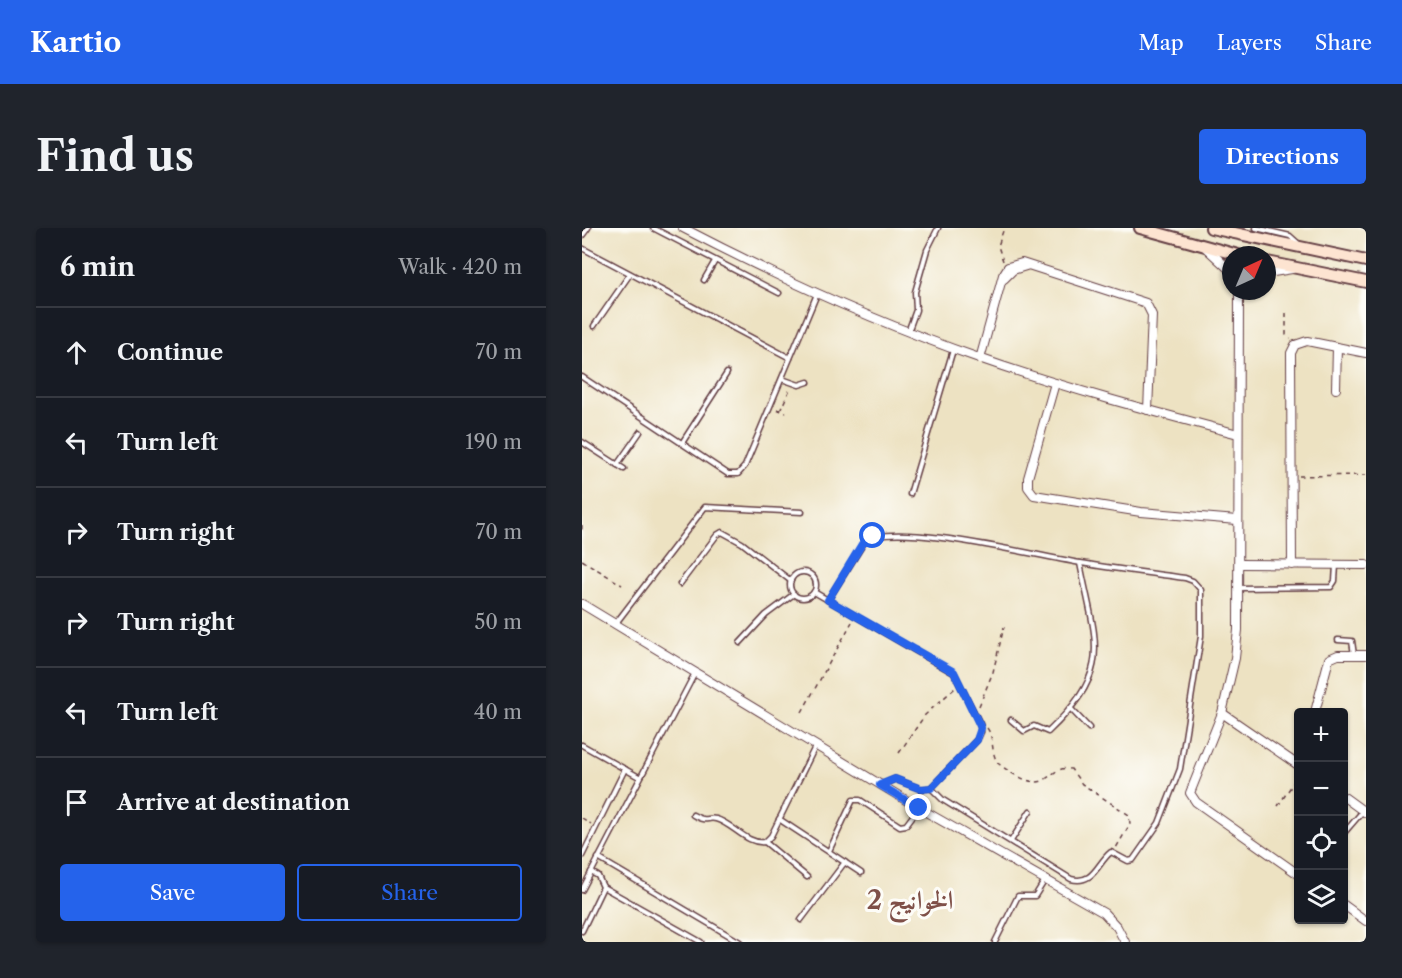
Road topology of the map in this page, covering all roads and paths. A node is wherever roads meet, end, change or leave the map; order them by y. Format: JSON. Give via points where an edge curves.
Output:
{"nodes":[{"id":1,"x":588,"y":228,"type":"edge"},
{"id":2,"x":653,"y":228,"type":"edge"},
{"id":3,"x":683,"y":228,"type":"edge"},
{"id":4,"x":938,"y":228,"type":"edge"},
{"id":5,"x":1004,"y":228,"type":"edge"},
{"id":6,"x":1140,"y":228,"type":"edge"},
{"id":7,"x":1212,"y":228,"type":"edge"},
{"id":8,"x":1257,"y":228,"type":"edge"},
{"id":9,"x":582,"y":236,"type":"edge"},
{"id":10,"x":1204,"y":246,"type":"junction"},
{"id":11,"x":582,"y":248,"type":"edge"},
{"id":12,"x":1301,"y":248,"type":"junction"},
{"id":13,"x":1222,"y":251,"type":"edge"},
{"id":14,"x":715,"y":261,"type":"junction"},
{"id":15,"x":1366,"y":261,"type":"edge"},
{"id":16,"x":1222,"y":263,"type":"edge"},
{"id":17,"x":1276,"y":264,"type":"edge"},
{"id":18,"x":1030,"y":266,"type":"junction"},
{"id":19,"x":1008,"y":267,"type":"junction"},
{"id":20,"x":1293,"y":269,"type":"junction"},
{"id":21,"x":1276,"y":272,"type":"edge"},
{"id":22,"x":630,"y":274,"type":"junction"},
{"id":23,"x":704,"y":280,"type":"dead end"},
{"id":24,"x":1366,"y":282,"type":"edge"},
{"id":25,"x":1001,"y":283,"type":"junction"},
{"id":26,"x":779,"y":293,"type":"dead end"},
{"id":27,"x":817,"y":293,"type":"junction"},
{"id":28,"x":1240,"y":300,"type":"edge"},
{"id":29,"x":1286,"y":313,"type":"dead end"},
{"id":30,"x":594,"y":326,"type":"dead end"},
{"id":31,"x":908,"y":332,"type":"junction"},
{"id":32,"x":1298,"y":343,"type":"junction"},
{"id":33,"x":1316,"y":343,"type":"junction"},
{"id":34,"x":1337,"y":347,"type":"junction"},
{"id":35,"x":954,"y":349,"type":"junction"},
{"id":36,"x":1366,"y":352,"type":"edge"},
{"id":37,"x":790,"y":358,"type":"junction"},
{"id":38,"x":980,"y":359,"type":"junction"},
{"id":39,"x":1292,"y":367,"type":"junction"},
{"id":40,"x":727,"y":373,"type":"dead end"},
{"id":41,"x":582,"y":377,"type":"edge"},
{"id":42,"x":782,"y":379,"type":"junction"},
{"id":43,"x":808,"y":382,"type":"dead end"},
{"id":44,"x":792,"y":383,"type":"junction"},
{"id":45,"x":1055,"y":383,"type":"junction"},
{"id":46,"x":1336,"y":389,"type":"dead end"},
{"id":47,"x":770,"y":406,"type":"junction"},
{"id":48,"x":1148,"y":410,"type":"junction"},
{"id":49,"x":780,"y":411,"type":"junction"},
{"id":50,"x":786,"y":413,"type":"dead end"},
{"id":51,"x":640,"y":432,"type":"dead end"},
{"id":52,"x":1238,"y":434,"type":"junction"},
{"id":53,"x":582,"y":442,"type":"edge"},
{"id":54,"x":682,"y":443,"type":"junction"},
{"id":55,"x":617,"y":465,"type":"junction"},
{"id":56,"x":624,"y":469,"type":"dead end"},
{"id":57,"x":1366,"y":475,"type":"edge"},
{"id":58,"x":1292,"y":476,"type":"junction"},
{"id":59,"x":910,"y":494,"type":"dead end"},
{"id":60,"x":802,"y":512,"type":"dead end"},
{"id":61,"x":1237,"y":520,"type":"junction"},
{"id":62,"x":582,"y":525,"type":"edge"},
{"id":63,"x":582,"y":533,"type":"edge"},
{"id":64,"x":582,"y":560,"type":"edge"},
{"id":65,"x":1080,"y":563,"type":"junction"},
{"id":66,"x":1240,"y":564,"type":"junction"},
{"id":67,"x":1292,"y":565,"type":"junction"},
{"id":68,"x":1336,"y":565,"type":"junction"},
{"id":69,"x":1366,"y":565,"type":"edge"},
{"id":70,"x":791,"y":581,"type":"junction"},
{"id":71,"x":681,"y":584,"type":"dead end"},
{"id":72,"x":622,"y":585,"type":"dead end"},
{"id":73,"x":1239,"y":588,"type":"junction"},
{"id":74,"x":814,"y":592,"type":"junction"},
{"id":75,"x":794,"y":594,"type":"junction"},
{"id":76,"x":828,"y":600,"type":"junction"},
{"id":77,"x":582,"y":604,"type":"edge"},
{"id":78,"x":856,"y":615,"type":"junction"},
{"id":79,"x":615,"y":624,"type":"junction"},
{"id":80,"x":1004,"y":627,"type":"dead end"},
{"id":81,"x":1338,"y":640,"type":"dead end"},
{"id":82,"x":740,"y":643,"type":"dead end"},
{"id":83,"x":1354,"y":655,"type":"junction"},
{"id":84,"x":1366,"y":655,"type":"edge"},
{"id":85,"x":695,"y":672,"type":"junction"},
{"id":86,"x":961,"y":685,"type":"junction"},
{"id":87,"x":1316,"y":708,"type":"edge"},
{"id":88,"x":1071,"y":709,"type":"junction"},
{"id":89,"x":802,"y":712,"type":"dead end"},
{"id":90,"x":1222,"y":713,"type":"junction"},
{"id":91,"x":974,"y":715,"type":"junction"},
{"id":92,"x":1011,"y":720,"type":"dead end"},
{"id":93,"x":980,"y":724,"type":"junction"},
{"id":94,"x":1089,"y":728,"type":"dead end"},
{"id":95,"x":582,"y":745,"type":"edge"},
{"id":96,"x":815,"y":747,"type":"junction"},
{"id":97,"x":899,"y":753,"type":"dead end"},
{"id":98,"x":1294,"y":759,"type":"edge"},
{"id":99,"x":625,"y":769,"type":"junction"},
{"id":100,"x":639,"y":777,"type":"junction"},
{"id":101,"x":1294,"y":783,"type":"edge"},
{"id":102,"x":880,"y":785,"type":"junction"},
{"id":103,"x":931,"y":788,"type":"junction"},
{"id":104,"x":1348,"y":800,"type":"edge"},
{"id":105,"x":1278,"y":806,"type":"dead end"},
{"id":106,"x":919,"y":808,"type":"junction"},
{"id":107,"x":1030,"y":811,"type":"dead end"},
{"id":108,"x":1365,"y":812,"type":"edge"},
{"id":109,"x":693,"y":815,"type":"dead end"},
{"id":110,"x":582,"y":818,"type":"edge"},
{"id":111,"x":779,"y":819,"type":"junction"},
{"id":112,"x":596,"y":827,"type":"junction"},
{"id":113,"x":1348,"y":829,"type":"edge"},
{"id":114,"x":1011,"y":841,"type":"junction"},
{"id":115,"x":765,"y":842,"type":"junction"},
{"id":116,"x":829,"y":851,"type":"junction"},
{"id":117,"x":1114,"y":852,"type":"junction"},
{"id":118,"x":582,"y":856,"type":"edge"},
{"id":119,"x":598,"y":858,"type":"junction"},
{"id":120,"x":845,"y":862,"type":"junction"},
{"id":121,"x":1294,"y":870,"type":"edge"},
{"id":122,"x":591,"y":872,"type":"junction"},
{"id":123,"x":861,"y":873,"type":"dead end"},
{"id":124,"x":807,"y":877,"type":"dead end"},
{"id":125,"x":1045,"y":880,"type":"junction"},
{"id":126,"x":603,"y":887,"type":"junction"},
{"id":127,"x":582,"y":890,"type":"edge"},
{"id":128,"x":1348,"y":908,"type":"edge"},
{"id":129,"x":801,"y":920,"type":"dead end"},
{"id":130,"x":1366,"y":921,"type":"edge"},
{"id":131,"x":582,"y":931,"type":"edge"},
{"id":132,"x":701,"y":942,"type":"edge"},
{"id":133,"x":740,"y":942,"type":"edge"},
{"id":134,"x":994,"y":942,"type":"edge"},
{"id":135,"x":1125,"y":942,"type":"edge"}],
"edges":[{"from":1,"to":9,"type":"lane"},
{"from":2,"to":14,"type":"lane"},
{"from":3,"to":27,"type":"street"},
{"from":4,"to":31,"type":"lane","via":[[927,250]]},
{"from":5,"to":19,"type":"path","via":[[998,251]]},
{"from":6,"to":10,"type":"street"},
{"from":7,"to":12,"type":"street"},
{"from":8,"to":12,"type":"lane","via":[[1290,236]]},
{"from":10,"to":13,"type":"street"},
{"from":10,"to":16,"type":"street"},
{"from":11,"to":22,"type":"lane"},
{"from":12,"to":15,"type":"street"},
{"from":14,"to":23,"type":"lane"},
{"from":14,"to":26,"type":"lane"},
{"from":17,"to":20,"type":"street"},
{"from":18,"to":19,"type":"street","via":[[1017,263]]},
{"from":18,"to":25,"type":"street","via":[[1013,270]]},
{"from":18,"to":48,"type":"street","via":[[1149,306]]},
{"from":19,"to":25,"type":"street"},
{"from":20,"to":21,"type":"street"},
{"from":20,"to":24,"type":"street"},
{"from":22,"to":30,"type":"lane"},
{"from":22,"to":37,"type":"lane"},
{"from":25,"to":38,"type":"street"},
{"from":27,"to":31,"type":"street"},
{"from":27,"to":37,"type":"lane"},
{"from":28,"to":52,"type":"street"},
{"from":29,"to":32,"type":"path","via":[[1286,334]]},
{"from":31,"to":35,"type":"street"},
{"from":32,"to":33,"type":"street"},
{"from":32,"to":39,"type":"street","via":[[1291,353]]},
{"from":33,"to":34,"type":"street"},
{"from":33,"to":39,"type":"street","via":[[1300,349]]},
{"from":34,"to":36,"type":"street"},
{"from":34,"to":46,"type":"street"},
{"from":35,"to":38,"type":"street"},
{"from":35,"to":59,"type":"lane"},
{"from":37,"to":42,"type":"lane"},
{"from":38,"to":45,"type":"street"},
{"from":39,"to":58,"type":"street"},
{"from":40,"to":54,"type":"lane"},
{"from":41,"to":54,"type":"lane"},
{"from":42,"to":44,"type":"lane"},
{"from":42,"to":47,"type":"lane"},
{"from":43,"to":44,"type":"lane"},
{"from":44,"to":49,"type":"path"},
{"from":45,"to":48,"type":"street"},
{"from":45,"to":61,"type":"street","via":[[1031,471],[1028,487],[1034,495],[1141,512]]},
{"from":47,"to":49,"type":"path"},
{"from":47,"to":54,"type":"lane","via":[[738,474],[728,474]]},
{"from":48,"to":52,"type":"street"},
{"from":49,"to":50,"type":"path"},
{"from":51,"to":55,"type":"lane"},
{"from":52,"to":61,"type":"street"},
{"from":53,"to":55,"type":"lane"},
{"from":55,"to":56,"type":"lane"},
{"from":57,"to":58,"type":"path"},
{"from":58,"to":67,"type":"street"},
{"from":60,"to":79,"type":"lane","via":[[705,507]]},
{"from":61,"to":66,"type":"street"},
{"from":62,"to":63,"type":"path"},
{"from":64,"to":72,"type":"path"},
{"from":65,"to":76,"type":"lane","via":[[936,538],[877,536],[862,544]]},
{"from":65,"to":88,"type":"lane","via":[[1095,657],[1090,680]]},
{"from":65,"to":117,"type":"lane","via":[[1189,579],[1202,593],[1201,636],[1176,784],[1159,822],[1134,859],[1128,861]]},
{"from":66,"to":67,"type":"street"},
{"from":66,"to":73,"type":"street"},
{"from":67,"to":68,"type":"street"},
{"from":68,"to":69,"type":"street"},
{"from":68,"to":73,"type":"lane","via":[[1331,587]]},
{"from":70,"to":71,"type":"lane","via":[[722,532]]},
{"from":70,"to":74,"type":"lane","via":[[798,573],[810,574],[815,580]]},
{"from":70,"to":75,"type":"lane"},
{"from":73,"to":90,"type":"street","via":[[1235,658]]},
{"from":74,"to":75,"type":"lane","via":[[806,598]]},
{"from":74,"to":76,"type":"lane"},
{"from":75,"to":82,"type":"lane","via":[[766,615]]},
{"from":76,"to":78,"type":"lane"},
{"from":77,"to":79,"type":"street"},
{"from":78,"to":86,"type":"lane","via":[[950,670]]},
{"from":78,"to":89,"type":"path"},
{"from":79,"to":85,"type":"street"},
{"from":80,"to":91,"type":"path","via":[[993,672]]},
{"from":81,"to":83,"type":"lane","via":[[1352,641]]},
{"from":83,"to":84,"type":"street"},
{"from":83,"to":87,"type":"street","via":[[1338,654],[1329,659]]},
{"from":85,"to":96,"type":"street"},
{"from":85,"to":100,"type":"lane"},
{"from":86,"to":91,"type":"lane"},
{"from":86,"to":97,"type":"path","via":[[931,708]]},
{"from":88,"to":92,"type":"lane","via":[[1046,733],[1034,726],[1024,731]]},
{"from":88,"to":94,"type":"lane"},
{"from":90,"to":98,"type":"street"},
{"from":90,"to":121,"type":"street","via":[[1191,785],[1191,796]]},
{"from":91,"to":93,"type":"lane"},
{"from":93,"to":103,"type":"lane","via":[[977,740]]},
{"from":93,"to":117,"type":"path","via":[[991,733],[1000,765],[1034,782],[1041,782],[1058,770],[1071,769],[1080,783],[1129,815],[1130,824]]},
{"from":95,"to":99,"type":"lane"},
{"from":96,"to":102,"type":"street"},
{"from":96,"to":111,"type":"lane"},
{"from":99,"to":100,"type":"lane"},
{"from":99,"to":112,"type":"lane"},
{"from":100,"to":119,"type":"lane"},
{"from":101,"to":105,"type":"path"},
{"from":102,"to":103,"type":"lane","via":[[895,779],[921,789]]},
{"from":102,"to":106,"type":"street"},
{"from":103,"to":114,"type":"lane","via":[[943,800]]},
{"from":104,"to":108,"type":"street"},
{"from":106,"to":116,"type":"lane","via":[[906,825],[900,826],[860,800],[853,800]]},
{"from":106,"to":125,"type":"street"},
{"from":107,"to":114,"type":"lane"},
{"from":108,"to":113,"type":"lane"},
{"from":109,"to":115,"type":"lane","via":[[705,821],[716,819],[756,842]]},
{"from":110,"to":112,"type":"path"},
{"from":111,"to":115,"type":"lane"},
{"from":111,"to":116,"type":"lane"},
{"from":112,"to":118,"type":"lane"},
{"from":114,"to":117,"type":"lane","via":[[1079,881],[1091,877],[1109,853]]},
{"from":115,"to":124,"type":"lane"},
{"from":116,"to":120,"type":"lane"},
{"from":119,"to":122,"type":"lane"},
{"from":119,"to":133,"type":"lane"},
{"from":120,"to":123,"type":"lane"},
{"from":120,"to":129,"type":"lane"},
{"from":122,"to":126,"type":"lane","via":[[601,879]]},
{"from":122,"to":127,"type":"lane"},
{"from":125,"to":134,"type":"lane","via":[[1035,896],[1018,896]]},
{"from":125,"to":135,"type":"street","via":[[1109,917]]},
{"from":126,"to":131,"type":"lane"},
{"from":126,"to":132,"type":"lane"},
{"from":128,"to":130,"type":"street"}]}
